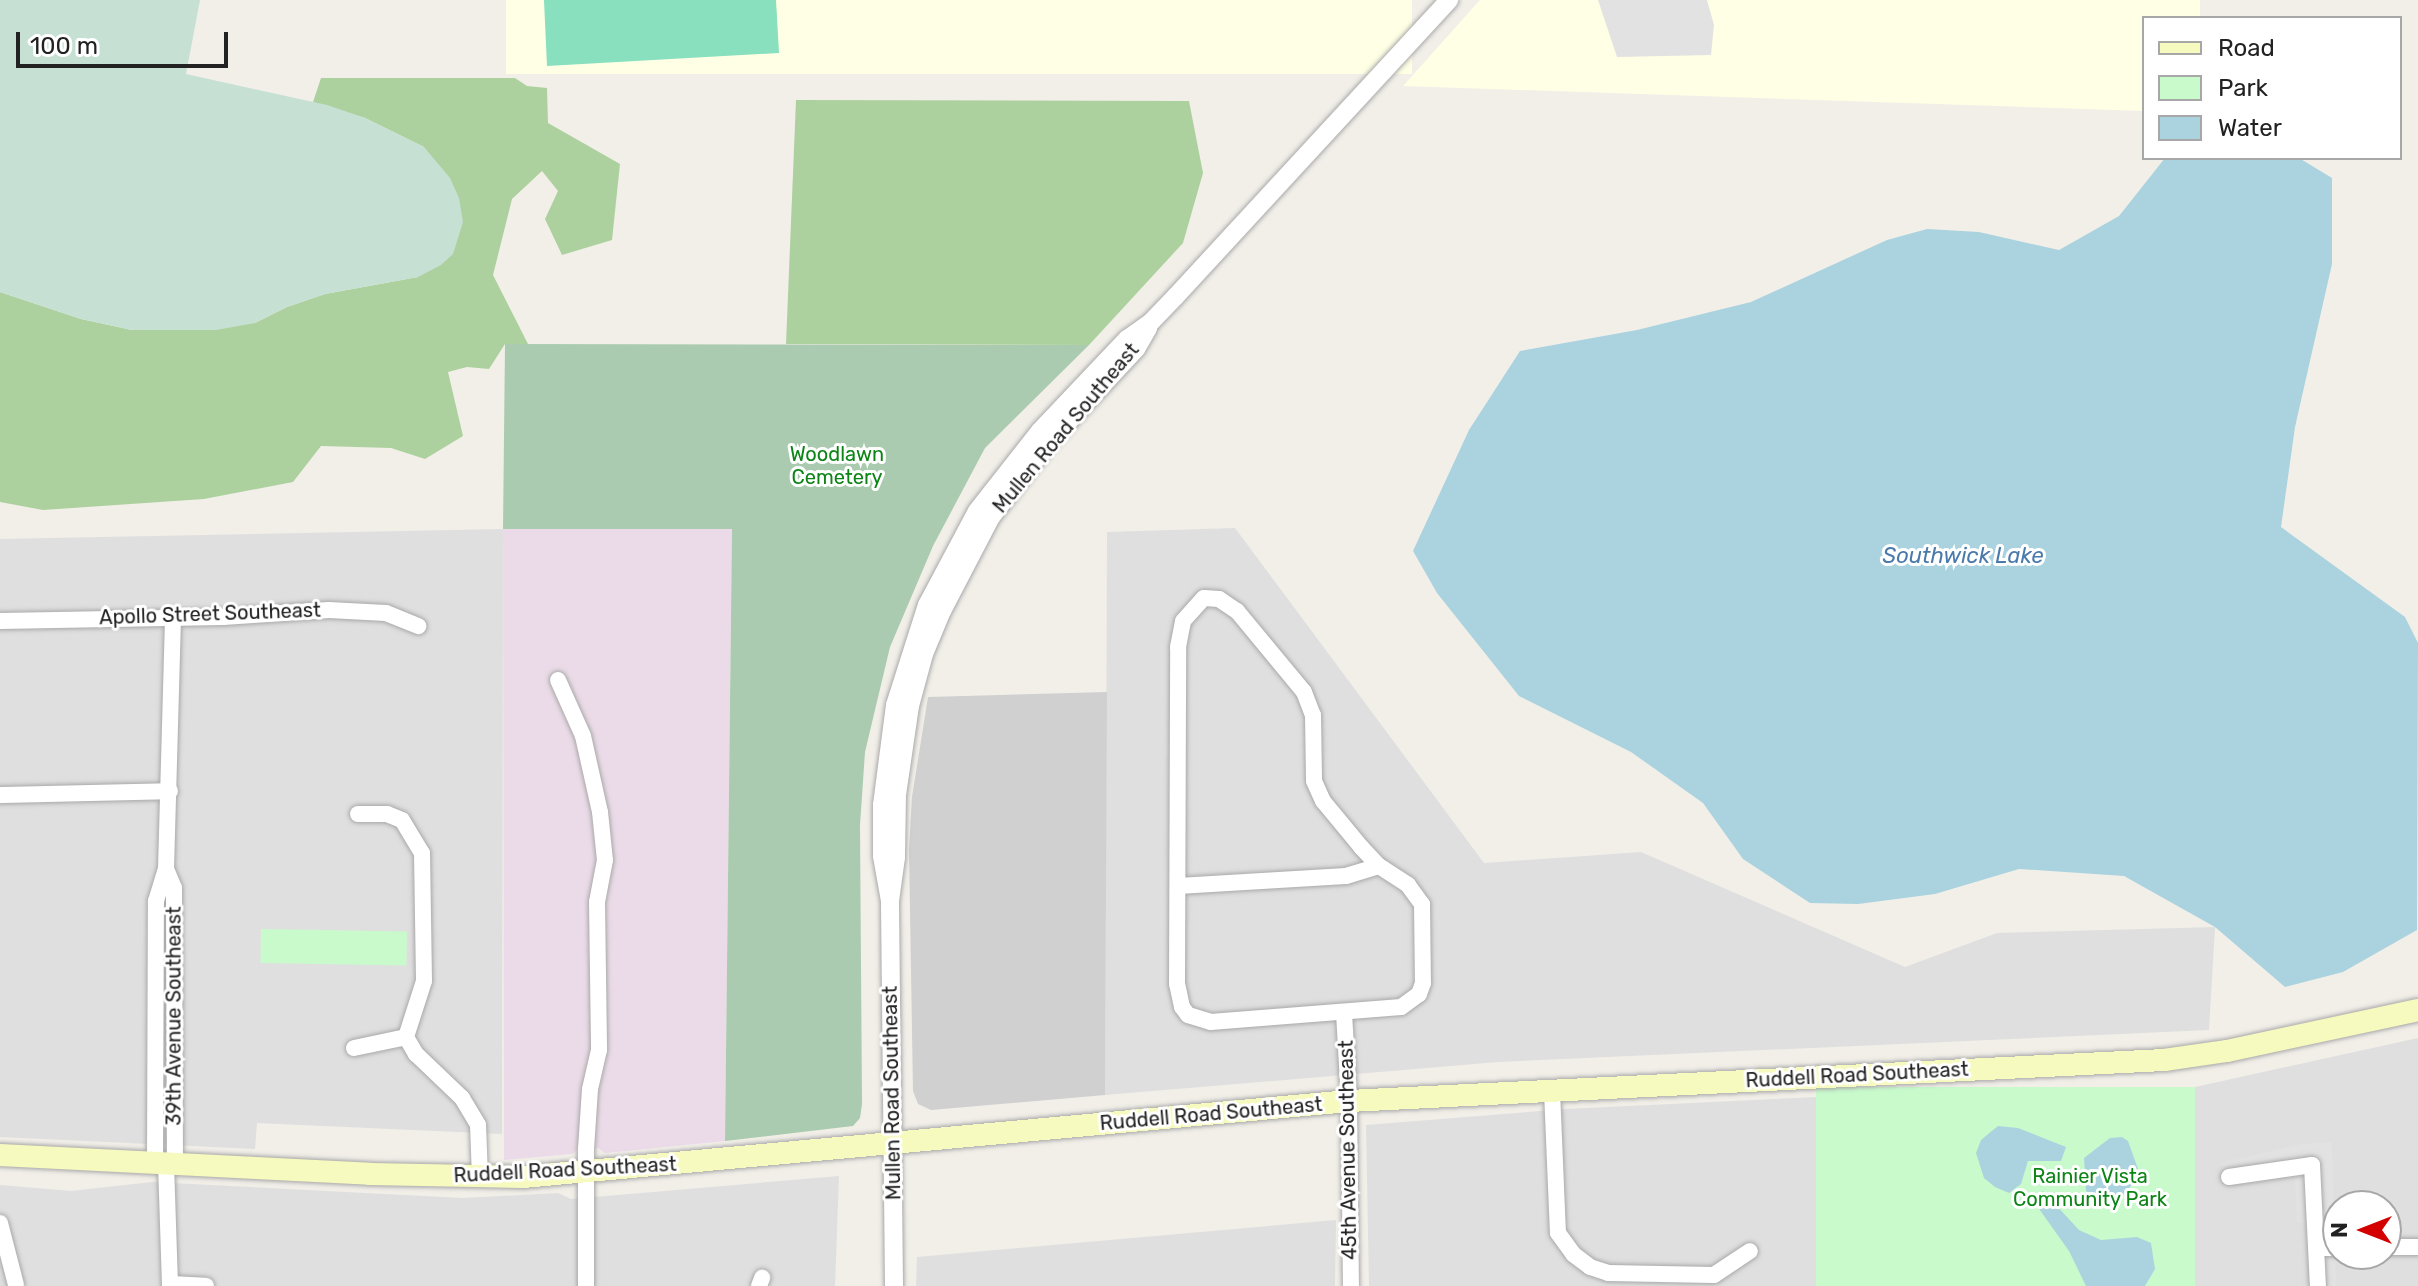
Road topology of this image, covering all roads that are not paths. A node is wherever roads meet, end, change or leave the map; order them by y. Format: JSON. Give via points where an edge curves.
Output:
{"nodes":[{"id":1,"x":1449,"y":0,"type":"edge"},
{"id":2,"x":173,"y":616,"type":"junction"},
{"id":3,"x":0,"y":621,"type":"edge"},
{"id":4,"x":418,"y":626,"type":"dead end"},
{"id":5,"x":558,"y":680,"type":"dead end"},
{"id":6,"x":170,"y":791,"type":"junction"},
{"id":7,"x":0,"y":795,"type":"edge"},
{"id":8,"x":358,"y":814,"type":"dead end"},
{"id":9,"x":1379,"y":866,"type":"junction"},
{"id":10,"x":1178,"y":886,"type":"junction"},
{"id":11,"x":2418,"y":1010,"type":"edge"},
{"id":12,"x":1344,"y":1013,"type":"junction"},
{"id":13,"x":406,"y":1037,"type":"junction"},
{"id":14,"x":354,"y":1048,"type":"dead end"},
{"id":15,"x":1552,"y":1091,"type":"junction"},
{"id":16,"x":1349,"y":1101,"type":"junction"},
{"id":17,"x":892,"y":1144,"type":"junction"},
{"id":18,"x":0,"y":1155,"type":"edge"},
{"id":19,"x":165,"y":1164,"type":"junction"},
{"id":20,"x":587,"y":1172,"type":"junction"},
{"id":21,"x":2229,"y":1177,"type":"dead end"},
{"id":22,"x":480,"y":1178,"type":"junction"},
{"id":23,"x":0,"y":1223,"type":"edge"},
{"id":24,"x":2318,"y":1248,"type":"junction"},
{"id":25,"x":2322,"y":1248,"type":"edge"},
{"id":26,"x":1750,"y":1251,"type":"dead end"},
{"id":27,"x":16,"y":1285,"type":"edge"},
{"id":28,"x":170,"y":1285,"type":"edge"},
{"id":29,"x":206,"y":1286,"type":"edge"},
{"id":30,"x":586,"y":1286,"type":"edge"},
{"id":31,"x":894,"y":1286,"type":"edge"},
{"id":32,"x":1351,"y":1286,"type":"edge"},
{"id":33,"x":2318,"y":1286,"type":"edge"}],
"edges":[{"from":1,"to":17,"type":"street","name":"Mullen Road Southeast","via":[[1151,322],[1136,349],[1016,482],[971,550],[942,611],[910,706],[897,795],[890,901]]},
{"from":2,"to":3,"type":"street","name":"Apollo Street Southeast"},
{"from":2,"to":4,"type":"street","name":"Apollo Street Southeast","via":[[329,610],[386,613]]},
{"from":2,"to":6,"type":"street","name":"39th Avenue Southeast"},
{"from":5,"to":20,"type":"street","via":[[583,736],[605,860],[597,902],[599,1050],[590,1089]]},
{"from":6,"to":7,"type":"street"},
{"from":6,"to":19,"type":"street","name":"39th Avenue Southeast","via":[[166,869],[156,901]]},
{"from":8,"to":13,"type":"street","via":[[402,820],[422,853],[424,981]]},
{"from":9,"to":10,"type":"street","via":[[1346,876]]},
{"from":9,"to":10,"type":"street","via":[[1317,792],[1313,715],[1304,692],[1237,611],[1212,597],[1197,601],[1180,634]]},
{"from":9,"to":12,"type":"street","via":[[1408,885],[1422,904],[1423,983],[1419,994],[1401,1007]]},
{"from":10,"to":12,"type":"street","via":[[1178,998],[1188,1015],[1211,1022]]},
{"from":11,"to":15,"type":"main road","name":"Ruddell Road Southeast","via":[[2164,1060]]},
{"from":12,"to":16,"type":"street","name":"45th Avenue Southeast"},
{"from":13,"to":14,"type":"street"},
{"from":13,"to":22,"type":"street","via":[[416,1054],[462,1098],[478,1125]]},
{"from":15,"to":16,"type":"main road","name":"Ruddell Road Southeast"},
{"from":15,"to":26,"type":"street","via":[[1554,1207],[1558,1233],[1573,1254],[1608,1273],[1714,1275]]},
{"from":16,"to":17,"type":"main road","name":"Ruddell Road Southeast"},
{"from":16,"to":32,"type":"street","name":"45th Avenue Southeast"},
{"from":17,"to":20,"type":"main road","name":"Ruddell Road Southeast"},
{"from":17,"to":31,"type":"street","name":"Mullen Road Southeast"},
{"from":18,"to":19,"type":"main road","name":"Ruddell Road Southeast"},
{"from":19,"to":22,"type":"main road","name":"Ruddell Road Southeast"},
{"from":19,"to":28,"type":"street","name":"39th Avenue Southeast"},
{"from":20,"to":22,"type":"main road","name":"Ruddell Road Southeast"},
{"from":20,"to":30,"type":"street"},
{"from":21,"to":24,"type":"street","via":[[2312,1165]]},
{"from":23,"to":27,"type":"street"},
{"from":24,"to":25,"type":"street"},
{"from":24,"to":33,"type":"street"},
{"from":28,"to":29,"type":"street"}]}
